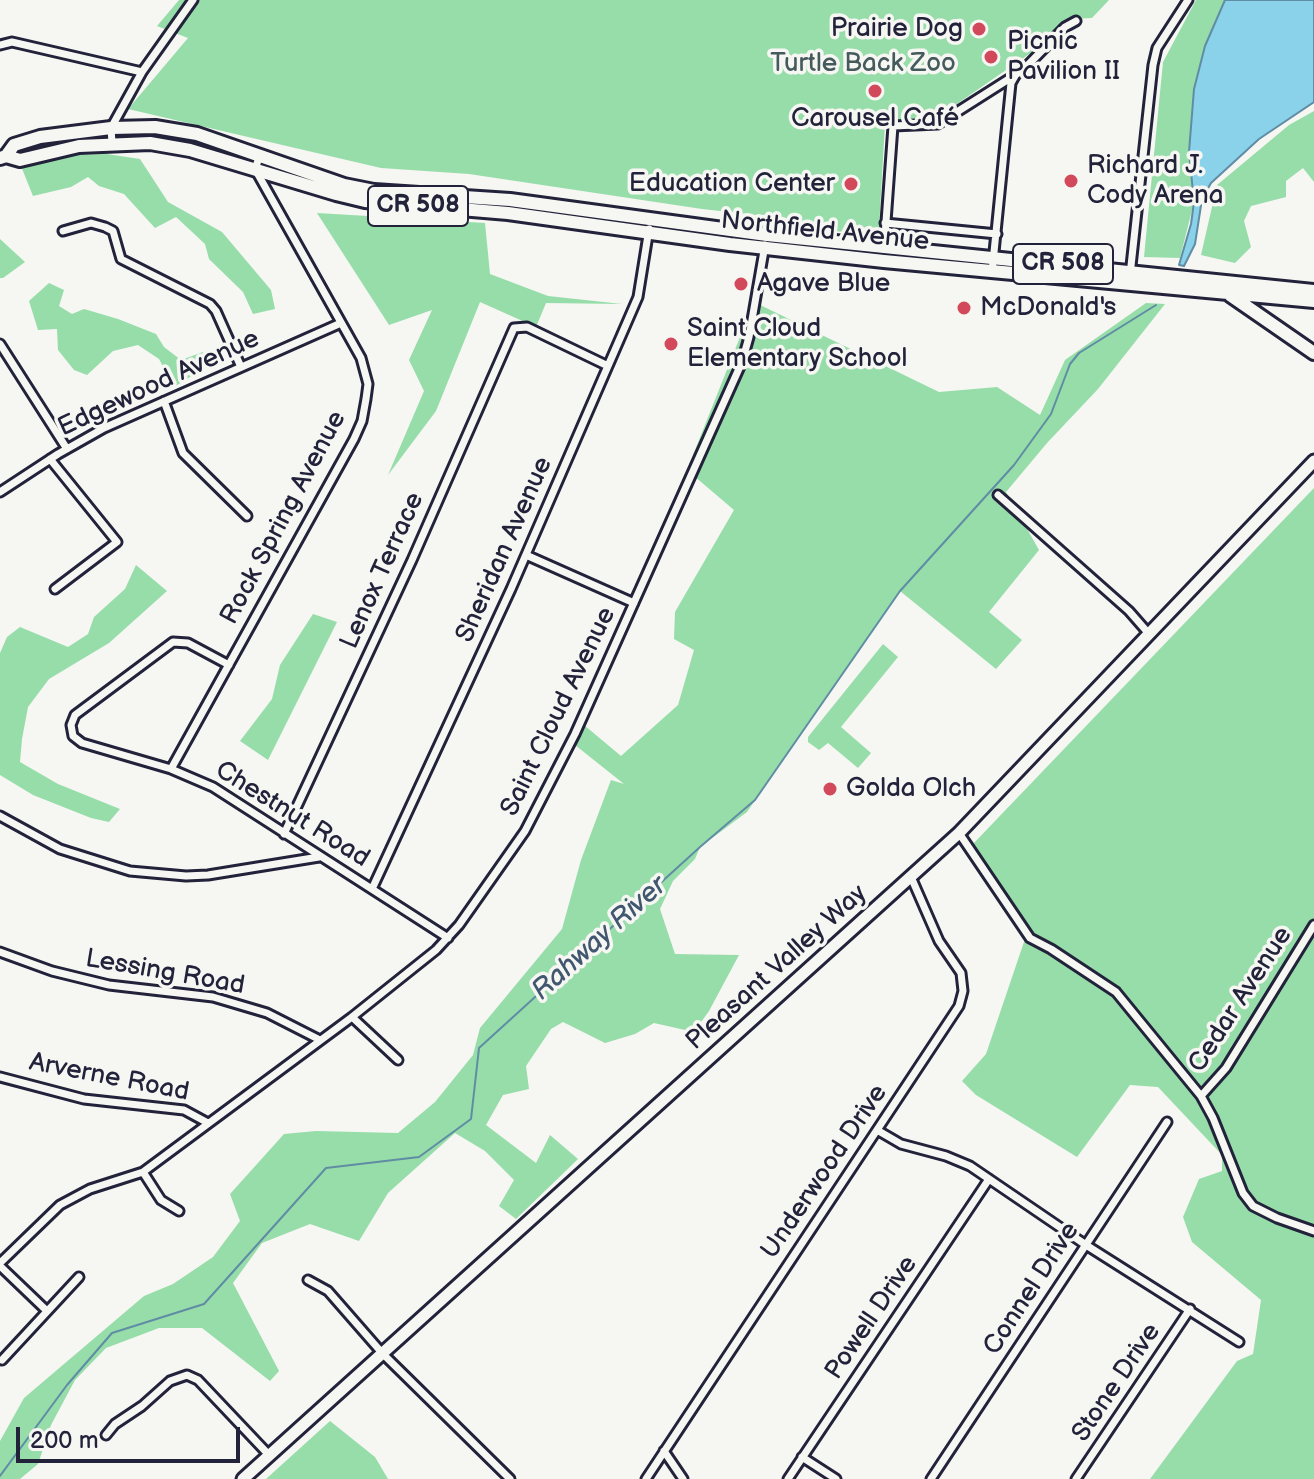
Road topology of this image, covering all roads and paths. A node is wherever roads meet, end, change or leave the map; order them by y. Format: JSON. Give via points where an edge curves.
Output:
{"nodes":[{"id":1,"x":193,"y":0,"type":"edge"},
{"id":2,"x":1188,"y":0,"type":"edge"},
{"id":3,"x":1076,"y":21,"type":"dead end"},
{"id":4,"x":0,"y":45,"type":"edge"},
{"id":5,"x":142,"y":72,"type":"junction"},
{"id":6,"x":1015,"y":76,"type":"junction"},
{"id":7,"x":111,"y":128,"type":"junction"},
{"id":8,"x":112,"y":143,"type":"junction"},
{"id":9,"x":260,"y":155,"type":"junction"},
{"id":10,"x":3,"y":157,"type":"edge"},
{"id":11,"x":255,"y":169,"type":"junction"},
{"id":12,"x":277,"y":176,"type":"junction"},
{"id":13,"x":271,"y":197,"type":"junction"},
{"id":14,"x":885,"y":223,"type":"junction"},
{"id":15,"x":649,"y":226,"type":"junction"},
{"id":16,"x":63,"y":231,"type":"dead end"},
{"id":17,"x":997,"y":234,"type":"junction"},
{"id":18,"x":766,"y":241,"type":"junction"},
{"id":19,"x":884,"y":247,"type":"junction"},
{"id":20,"x":994,"y":257,"type":"junction"},
{"id":21,"x":884,"y":261,"type":"junction"},
{"id":22,"x":1131,"y":270,"type":"junction"},
{"id":23,"x":992,"y":272,"type":"junction"},
{"id":24,"x":1129,"y":285,"type":"junction"},
{"id":25,"x":1251,"y":290,"type":"junction"},
{"id":26,"x":1314,"y":291,"type":"edge"},
{"id":27,"x":1227,"y":294,"type":"junction"},
{"id":28,"x":1314,"y":301,"type":"edge"},
{"id":29,"x":341,"y":323,"type":"junction"},
{"id":30,"x":0,"y":344,"type":"edge"},
{"id":31,"x":1314,"y":353,"type":"edge"},
{"id":32,"x":608,"y":366,"type":"junction"},
{"id":33,"x":241,"y":367,"type":"junction"},
{"id":34,"x":164,"y":401,"type":"junction"},
{"id":35,"x":67,"y":449,"type":"junction"},
{"id":36,"x":50,"y":459,"type":"junction"},
{"id":37,"x":1314,"y":461,"type":"edge"},
{"id":38,"x":0,"y":492,"type":"edge"},
{"id":39,"x":998,"y":495,"type":"dead end"},
{"id":40,"x":247,"y":516,"type":"dead end"},
{"id":41,"x":526,"y":555,"type":"junction"},
{"id":42,"x":55,"y":589,"type":"dead end"},
{"id":43,"x":634,"y":603,"type":"junction"},
{"id":44,"x":1150,"y":635,"type":"junction"},
{"id":45,"x":229,"y":665,"type":"junction"},
{"id":46,"x":171,"y":769,"type":"junction"},
{"id":47,"x":0,"y":816,"type":"edge"},
{"id":48,"x":959,"y":833,"type":"junction"},
{"id":49,"x":284,"y":834,"type":"junction"},
{"id":50,"x":319,"y":857,"type":"junction"},
{"id":51,"x":911,"y":877,"type":"junction"},
{"id":52,"x":372,"y":889,"type":"junction"},
{"id":53,"x":1314,"y":925,"type":"edge"},
{"id":54,"x":448,"y":938,"type":"junction"},
{"id":55,"x":0,"y":952,"type":"edge"},
{"id":56,"x":352,"y":1017,"type":"junction"},
{"id":57,"x":320,"y":1040,"type":"junction"},
{"id":58,"x":398,"y":1060,"type":"dead end"},
{"id":59,"x":0,"y":1077,"type":"edge"},
{"id":60,"x":1201,"y":1096,"type":"junction"},
{"id":61,"x":1167,"y":1122,"type":"dead end"},
{"id":62,"x":208,"y":1123,"type":"junction"},
{"id":63,"x":877,"y":1130,"type":"junction"},
{"id":64,"x":143,"y":1172,"type":"junction"},
{"id":65,"x":989,"y":1179,"type":"junction"},
{"id":66,"x":179,"y":1211,"type":"dead end"},
{"id":67,"x":1314,"y":1231,"type":"edge"},
{"id":68,"x":1086,"y":1245,"type":"junction"},
{"id":69,"x":0,"y":1264,"type":"edge"},
{"id":70,"x":79,"y":1277,"type":"dead end"},
{"id":71,"x":308,"y":1280,"type":"dead end"},
{"id":72,"x":1190,"y":1309,"type":"junction"},
{"id":73,"x":47,"y":1311,"type":"junction"},
{"id":74,"x":1239,"y":1342,"type":"dead end"},
{"id":75,"x":383,"y":1354,"type":"junction"},
{"id":76,"x":2,"y":1360,"type":"edge"},
{"id":77,"x":106,"y":1435,"type":"dead end"},
{"id":78,"x":664,"y":1451,"type":"junction"},
{"id":79,"x":269,"y":1455,"type":"junction"},
{"id":80,"x":802,"y":1457,"type":"junction"},
{"id":81,"x":243,"y":1479,"type":"edge"},
{"id":82,"x":510,"y":1479,"type":"edge"},
{"id":83,"x":646,"y":1479,"type":"edge"},
{"id":84,"x":683,"y":1479,"type":"edge"},
{"id":85,"x":788,"y":1479,"type":"edge"},
{"id":86,"x":836,"y":1479,"type":"edge"},
{"id":87,"x":931,"y":1479,"type":"edge"},
{"id":88,"x":1076,"y":1479,"type":"edge"}],
"edges":[{"from":1,"to":5,"type":"street"},
{"from":2,"to":22,"type":"street","via":[[1157,48],[1153,65]]},
{"from":3,"to":6,"type":"street"},
{"from":4,"to":5,"type":"street","via":[[12,42]]},
{"from":5,"to":7,"type":"street"},
{"from":6,"to":14,"type":"street","via":[[938,124],[893,126]]},
{"from":6,"to":17,"type":"street"},
{"from":7,"to":8,"type":"street"},
{"from":7,"to":9,"type":"main road","name":"Northfield Avenue","number":"CR 508","via":[[155,127],[197,134]]},
{"from":7,"to":10,"type":"main road","name":"Northfield Avenue","number":"CR 508","via":[[40,137],[14,145]]},
{"from":8,"to":10,"type":"main road","name":"Northfield Avenue","number":"CR 508","via":[[20,160]]},
{"from":8,"to":11,"type":"main road","name":"Northfield Avenue","number":"CR 508","via":[[190,150]]},
{"from":9,"to":11,"type":"street"},
{"from":9,"to":15,"type":"main road","name":"Northfield Avenue","number":"CR 508","via":[[374,191],[510,200]]},
{"from":11,"to":12,"type":"main road","name":"Northfield Avenue","number":"CR 508"},
{"from":11,"to":13,"type":"street","name":"Rock Spring Avenue"},
{"from":12,"to":13,"type":"street"},
{"from":12,"to":15,"type":"main road","name":"Northfield Avenue","number":"CR 508","via":[[365,201]]},
{"from":13,"to":29,"type":"street","name":"Rock Spring Avenue"},
{"from":14,"to":17,"type":"street"},
{"from":14,"to":19,"type":"street"},
{"from":15,"to":18,"type":"main road","name":"Northfield Avenue","number":"CR 508"},
{"from":15,"to":32,"type":"street","name":"Sheridan Avenue","via":[[638,297]]},
{"from":16,"to":33,"type":"street","via":[[91,223],[105,227],[113,231],[121,259],[210,304]]},
{"from":17,"to":20,"type":"street"},
{"from":18,"to":19,"type":"main road","name":"Northfield Avenue","number":"CR 508"},
{"from":18,"to":21,"type":"main road","name":"Northfield Avenue","number":"CR 508"},
{"from":18,"to":43,"type":"street","name":"Saint Cloud Avenue","via":[[742,362]]},
{"from":19,"to":20,"type":"main road","name":"Northfield Avenue","number":"CR 508"},
{"from":19,"to":21,"type":"street"},
{"from":20,"to":22,"type":"main road","name":"Northfield Avenue","number":"CR 508"},
{"from":20,"to":23,"type":"street"},
{"from":21,"to":23,"type":"main road","name":"Northfield Avenue","number":"CR 508"},
{"from":22,"to":24,"type":"street"},
{"from":22,"to":25,"type":"main road","name":"Northfield Avenue","number":"CR 508"},
{"from":23,"to":24,"type":"main road","name":"Northfield Avenue","number":"CR 508"},
{"from":24,"to":27,"type":"main road","name":"Northfield Avenue","number":"CR 508"},
{"from":25,"to":26,"type":"main road","name":"Northfield Avenue","number":"CR 508"},
{"from":25,"to":27,"type":"main road","name":"Northfield Avenue","number":"CR 508"},
{"from":25,"to":28,"type":"main road","name":"Northfield Avenue","number":"CR 508"},
{"from":27,"to":31,"type":"main road"},
{"from":29,"to":33,"type":"street","name":"Edgewood Avenue"},
{"from":29,"to":45,"type":"street","name":"Rock Spring Avenue","via":[[361,358],[368,384],[362,421]]},
{"from":30,"to":35,"type":"street"},
{"from":32,"to":41,"type":"street","name":"Sheridan Avenue"},
{"from":32,"to":49,"type":"street","name":"Lenox Terrace","via":[[527,327],[511,332]]},
{"from":33,"to":34,"type":"street","name":"Edgewood Avenue"},
{"from":34,"to":35,"type":"street","name":"Edgewood Avenue"},
{"from":34,"to":40,"type":"street","via":[[183,453]]},
{"from":35,"to":36,"type":"street","name":"Edgewood Avenue"},
{"from":36,"to":38,"type":"street","name":"Edgewood Avenue"},
{"from":36,"to":42,"type":"street","via":[[117,542]]},
{"from":37,"to":44,"type":"main road","name":"Pleasant Valley Way"},
{"from":39,"to":44,"type":"street"},
{"from":41,"to":43,"type":"street"},
{"from":41,"to":52,"type":"street","name":"Sheridan Avenue"},
{"from":43,"to":54,"type":"street","name":"Saint Cloud Avenue","via":[[525,831]]},
{"from":44,"to":48,"type":"main road","name":"Pleasant Valley Way"},
{"from":45,"to":46,"type":"street","name":"Rock Spring Avenue"},
{"from":45,"to":46,"type":"street","name":"Chestnut Road","via":[[188,643],[173,642],[72,720],[73,736],[82,743]]},
{"from":46,"to":49,"type":"street","name":"Chestnut Road","via":[[213,787]]},
{"from":47,"to":50,"type":"street","via":[[60,849],[130,871],[208,875]]},
{"from":48,"to":51,"type":"main road","name":"Pleasant Valley Way"},
{"from":48,"to":60,"type":"street","name":"Cedar Avenue","via":[[1030,938],[1116,992]]},
{"from":49,"to":50,"type":"street","name":"Chestnut Road"},
{"from":50,"to":52,"type":"street","name":"Chestnut Road"},
{"from":51,"to":63,"type":"street","name":"Underwood Drive","via":[[939,941],[961,973],[963,991],[959,1006]]},
{"from":51,"to":75,"type":"main road","name":"Pleasant Valley Way"},
{"from":52,"to":54,"type":"street","name":"Chestnut Road"},
{"from":53,"to":60,"type":"street","name":"Cedar Avenue","via":[[1226,1068]]},
{"from":54,"to":56,"type":"street","name":"Saint Cloud Avenue"},
{"from":55,"to":57,"type":"street","name":"Lessing Road","via":[[109,985],[213,997],[267,1013]]},
{"from":56,"to":57,"type":"street","name":"Saint Cloud Avenue"},
{"from":56,"to":58,"type":"street"},
{"from":57,"to":62,"type":"street","name":"Saint Cloud Avenue"},
{"from":59,"to":62,"type":"street","name":"Arverne Road","via":[[84,1099],[184,1110]]},
{"from":60,"to":67,"type":"street","name":"Cedar Avenue","via":[[1253,1206]]},
{"from":61,"to":68,"type":"street","name":"Connel Drive"},
{"from":62,"to":64,"type":"street","name":"Saint Cloud Avenue"},
{"from":63,"to":65,"type":"street","via":[[901,1144],[957,1160]]},
{"from":63,"to":78,"type":"street","name":"Underwood Drive"},
{"from":64,"to":66,"type":"street","via":[[161,1200]]},
{"from":64,"to":69,"type":"street","name":"Saint Cloud Avenue","via":[[60,1205]]},
{"from":65,"to":68,"type":"street"},
{"from":65,"to":80,"type":"street","name":"Powell Drive"},
{"from":68,"to":72,"type":"street"},
{"from":68,"to":87,"type":"street","name":"Connel Drive"},
{"from":69,"to":73,"type":"street"},
{"from":70,"to":73,"type":"street"},
{"from":71,"to":75,"type":"street","via":[[328,1291]]},
{"from":72,"to":74,"type":"street"},
{"from":72,"to":88,"type":"street","name":"Stone Drive"},
{"from":73,"to":76,"type":"street"},
{"from":75,"to":79,"type":"main road","name":"Pleasant Valley Way"},
{"from":75,"to":82,"type":"street"},
{"from":77,"to":79,"type":"street","via":[[170,1381],[187,1375],[198,1380]]},
{"from":78,"to":83,"type":"street","name":"Underwood Drive"},
{"from":78,"to":84,"type":"street"},
{"from":79,"to":81,"type":"main road","name":"Pleasant Valley Way"},
{"from":80,"to":85,"type":"street","name":"Powell Drive"},
{"from":80,"to":86,"type":"street"}]}
